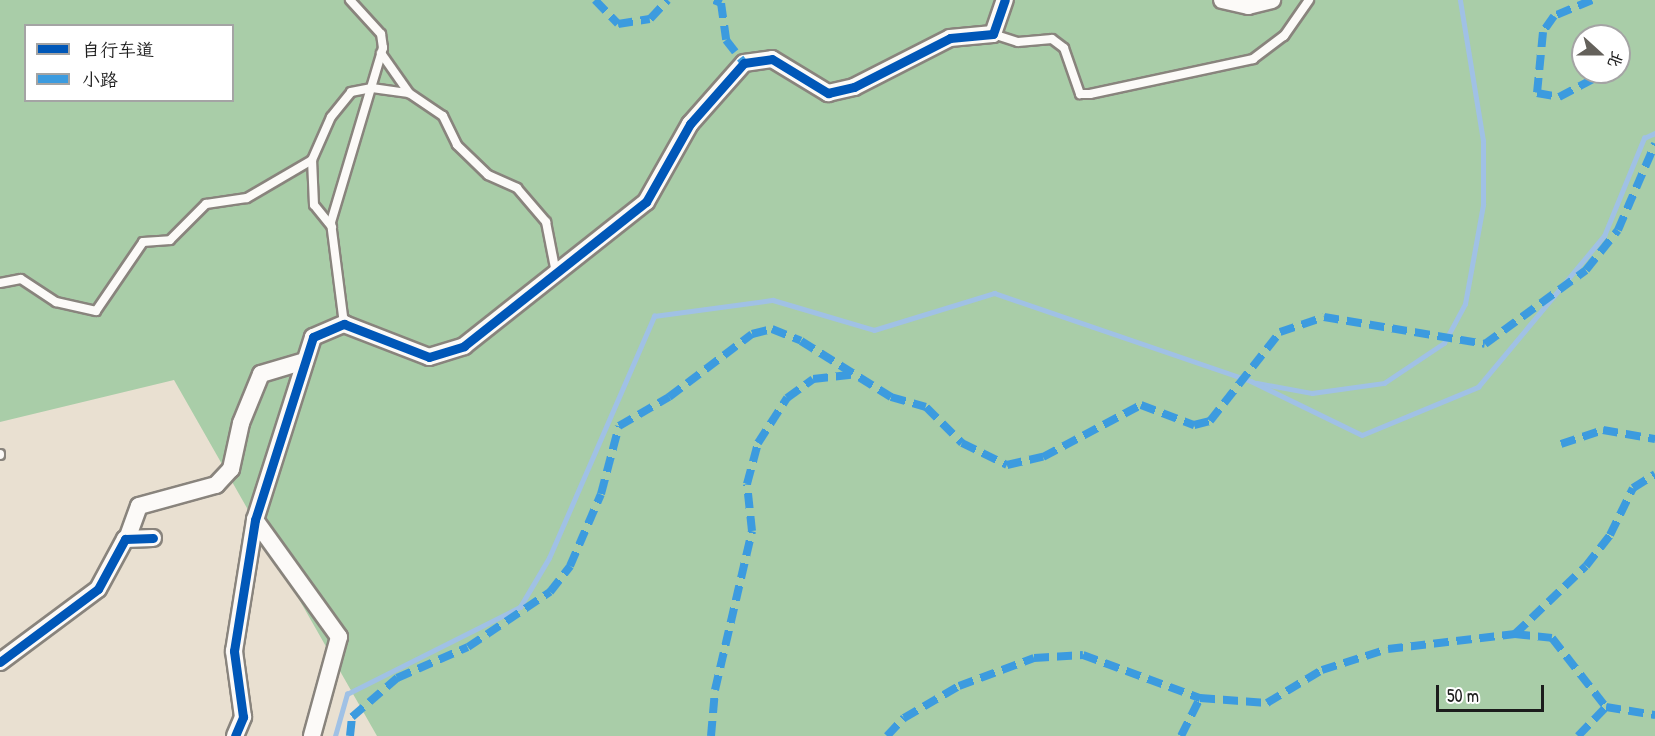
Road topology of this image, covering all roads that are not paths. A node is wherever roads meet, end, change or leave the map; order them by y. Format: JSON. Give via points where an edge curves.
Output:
{"nodes":[{"id":1,"x":350,"y":0,"type":"edge"},
{"id":2,"x":1005,"y":0,"type":"edge"},
{"id":3,"x":1222,"y":0,"type":"edge"},
{"id":4,"x":1272,"y":0,"type":"edge"},
{"id":5,"x":1309,"y":0,"type":"edge"},
{"id":6,"x":993,"y":34,"type":"junction"},
{"id":7,"x":381,"y":53,"type":"junction"},
{"id":8,"x":372,"y":88,"type":"junction"},
{"id":9,"x":409,"y":93,"type":"junction"},
{"id":10,"x":312,"y":160,"type":"junction"},
{"id":11,"x":332,"y":227,"type":"junction"},
{"id":12,"x":556,"y":273,"type":"junction"},
{"id":13,"x":0,"y":283,"type":"edge"},
{"id":14,"x":344,"y":324,"type":"junction"},
{"id":15,"x":305,"y":361,"type":"junction"},
{"id":16,"x":255,"y":520,"type":"junction"},
{"id":17,"x":153,"y":538,"type":"dead end"},
{"id":18,"x":127,"y":539,"type":"junction"},
{"id":19,"x":0,"y":662,"type":"edge"},
{"id":20,"x":235,"y":736,"type":"edge"},
{"id":21,"x":312,"y":736,"type":"edge"}],
"edges":[{"from":1,"to":7,"type":"lane","via":[[381,34]]},
{"from":2,"to":6,"type":"street"},
{"from":3,"to":4,"type":"street","via":[[1248,6]]},
{"from":5,"to":6,"type":"lane","via":[[1284,36],[1252,59],[1090,94],[1080,94],[1064,48],[1052,39],[1018,42]]},
{"from":6,"to":12,"type":"street","via":[[950,38],[854,87],[828,93],[772,58],[744,63],[690,124],[646,202]]},
{"from":7,"to":8,"type":"lane"},
{"from":7,"to":9,"type":"lane"},
{"from":8,"to":9,"type":"lane"},
{"from":8,"to":10,"type":"lane","via":[[351,92],[331,117]]},
{"from":8,"to":11,"type":"lane"},
{"from":9,"to":12,"type":"lane","via":[[443,116],[457,145],[488,175],[517,188],[546,222]]},
{"from":10,"to":11,"type":"lane","via":[[314,205]]},
{"from":10,"to":13,"type":"lane","via":[[247,198],[206,204],[170,240],[143,242],[96,311],[56,302],[21,279]]},
{"from":11,"to":14,"type":"lane"},
{"from":12,"to":14,"type":"street","via":[[464,346],[429,357]]},
{"from":14,"to":15,"type":"street","via":[[313,337]]},
{"from":15,"to":16,"type":"street"},
{"from":15,"to":18,"type":"street","via":[[261,374],[241,423],[231,469],[216,485],[139,506]]},
{"from":16,"to":20,"type":"street","via":[[234,651],[243,717]]},
{"from":16,"to":21,"type":"street","via":[[339,637]]},
{"from":17,"to":18,"type":"street"},
{"from":18,"to":19,"type":"street","via":[[98,589]]}]}
